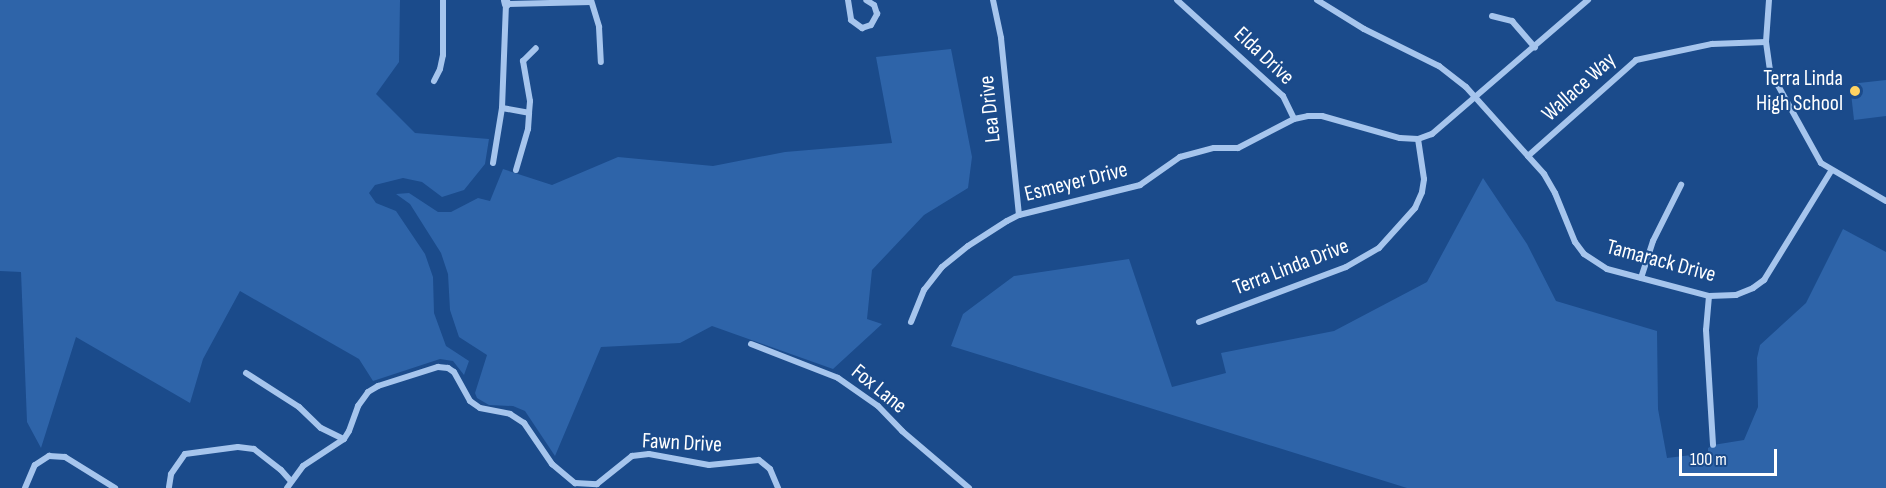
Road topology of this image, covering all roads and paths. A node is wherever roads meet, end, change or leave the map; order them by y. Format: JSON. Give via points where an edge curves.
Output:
{"nodes":[{"id":1,"x":443,"y":0,"type":"edge"},
{"id":2,"x":848,"y":0,"type":"edge"},
{"id":3,"x":866,"y":0,"type":"edge"},
{"id":4,"x":993,"y":0,"type":"edge"},
{"id":5,"x":1177,"y":0,"type":"edge"},
{"id":6,"x":1317,"y":0,"type":"edge"},
{"id":7,"x":1588,"y":0,"type":"edge"},
{"id":8,"x":1769,"y":0,"type":"edge"},
{"id":9,"x":506,"y":1,"type":"edge"},
{"id":10,"x":591,"y":1,"type":"edge"},
{"id":11,"x":1492,"y":16,"type":"dead end"},
{"id":12,"x":1766,"y":42,"type":"junction"},
{"id":13,"x":1535,"y":47,"type":"junction"},
{"id":14,"x":536,"y":48,"type":"dead end"},
{"id":15,"x":601,"y":62,"type":"dead end"},
{"id":16,"x":434,"y":81,"type":"dead end"},
{"id":17,"x":1476,"y":98,"type":"junction"},
{"id":18,"x":502,"y":108,"type":"junction"},
{"id":19,"x":529,"y":113,"type":"junction"},
{"id":20,"x":1294,"y":119,"type":"junction"},
{"id":21,"x":1418,"y":139,"type":"junction"},
{"id":22,"x":1528,"y":156,"type":"junction"},
{"id":23,"x":493,"y":163,"type":"dead end"},
{"id":24,"x":516,"y":170,"type":"dead end"},
{"id":25,"x":1831,"y":171,"type":"junction"},
{"id":26,"x":1681,"y":185,"type":"dead end"},
{"id":27,"x":1886,"y":201,"type":"edge"},
{"id":28,"x":1019,"y":215,"type":"junction"},
{"id":29,"x":1641,"y":278,"type":"junction"},
{"id":30,"x":1709,"y":296,"type":"junction"},
{"id":31,"x":912,"y":322,"type":"dead end"},
{"id":32,"x":1199,"y":322,"type":"dead end"},
{"id":33,"x":750,"y":344,"type":"dead end"},
{"id":34,"x":246,"y":373,"type":"dead end"},
{"id":35,"x":344,"y":439,"type":"junction"},
{"id":36,"x":1713,"y":445,"type":"dead end"},
{"id":37,"x":290,"y":480,"type":"junction"},
{"id":38,"x":169,"y":487,"type":"edge"},
{"id":39,"x":25,"y":488,"type":"edge"},
{"id":40,"x":115,"y":488,"type":"edge"},
{"id":41,"x":287,"y":488,"type":"edge"},
{"id":42,"x":778,"y":488,"type":"edge"},
{"id":43,"x":969,"y":488,"type":"edge"}],
"edges":[{"from":1,"to":16,"type":"street","via":[[443,55]]},
{"from":2,"to":3,"type":"street","via":[[851,20],[862,28],[874,22],[877,14],[874,5]]},
{"from":4,"to":28,"type":"street","name":"Lea Drive","via":[[1001,38]]},
{"from":5,"to":20,"type":"street","name":"Elda Drive","via":[[1283,96]]},
{"from":6,"to":17,"type":"street","name":"Tamarack Drive","via":[[1364,29],[1439,66]]},
{"from":7,"to":13,"type":"street"},
{"from":8,"to":12,"type":"street"},
{"from":9,"to":10,"type":"street"},
{"from":9,"to":18,"type":"street"},
{"from":10,"to":15,"type":"street","via":[[599,27]]},
{"from":11,"to":13,"type":"street","via":[[1512,21]]},
{"from":12,"to":22,"type":"street","name":"Wallace Way","via":[[1712,44],[1636,60]]},
{"from":12,"to":25,"type":"street","via":[[1770,71],[1821,163]]},
{"from":13,"to":17,"type":"street"},
{"from":14,"to":19,"type":"street","via":[[523,61]]},
{"from":17,"to":21,"type":"street","via":[[1444,126]]},
{"from":17,"to":22,"type":"street","name":"Tamarack Drive"},
{"from":18,"to":19,"type":"street"},
{"from":18,"to":23,"type":"street"},
{"from":19,"to":24,"type":"street"},
{"from":20,"to":21,"type":"street","name":"Esmeyer Drive","via":[[1322,116],[1400,138]]},
{"from":20,"to":28,"type":"street","name":"Esmeyer Drive","via":[[1245,146],[1214,148],[1180,157],[1140,185]]},
{"from":21,"to":32,"type":"street","name":"Terra Linda Drive","via":[[1422,192],[1415,208],[1379,248],[1346,267]]},
{"from":22,"to":29,"type":"street","name":"Tamarack Drive","via":[[1555,192],[1568,229],[1584,254],[1607,268]]},
{"from":25,"to":27,"type":"street"},
{"from":25,"to":30,"type":"street","name":"Tamarack Drive","via":[[1764,280],[1737,295]]},
{"from":26,"to":29,"type":"street","via":[[1653,241]]},
{"from":28,"to":31,"type":"street","name":"Esmeyer Drive","via":[[942,267],[924,290]]},
{"from":29,"to":30,"type":"street","name":"Tamarack Drive"},
{"from":30,"to":36,"type":"street","via":[[1706,330]]},
{"from":33,"to":43,"type":"street","name":"Fox Lane","via":[[838,378],[878,406]]},
{"from":34,"to":35,"type":"street","via":[[298,407],[321,428]]},
{"from":35,"to":37,"type":"street","via":[[312,459]]},
{"from":35,"to":42,"type":"street","name":"Fawn Drive","via":[[358,406],[373,389],[427,369],[448,368],[470,401],[480,408],[510,414],[524,423],[552,464],[575,483],[597,484],[632,456],[648,454],[709,465],[759,460],[770,469]]},
{"from":37,"to":38,"type":"street","via":[[254,449],[238,447],[185,454],[171,474]]},
{"from":37,"to":41,"type":"street"},
{"from":39,"to":40,"type":"street","via":[[35,465],[50,456],[65,457]]}]}
